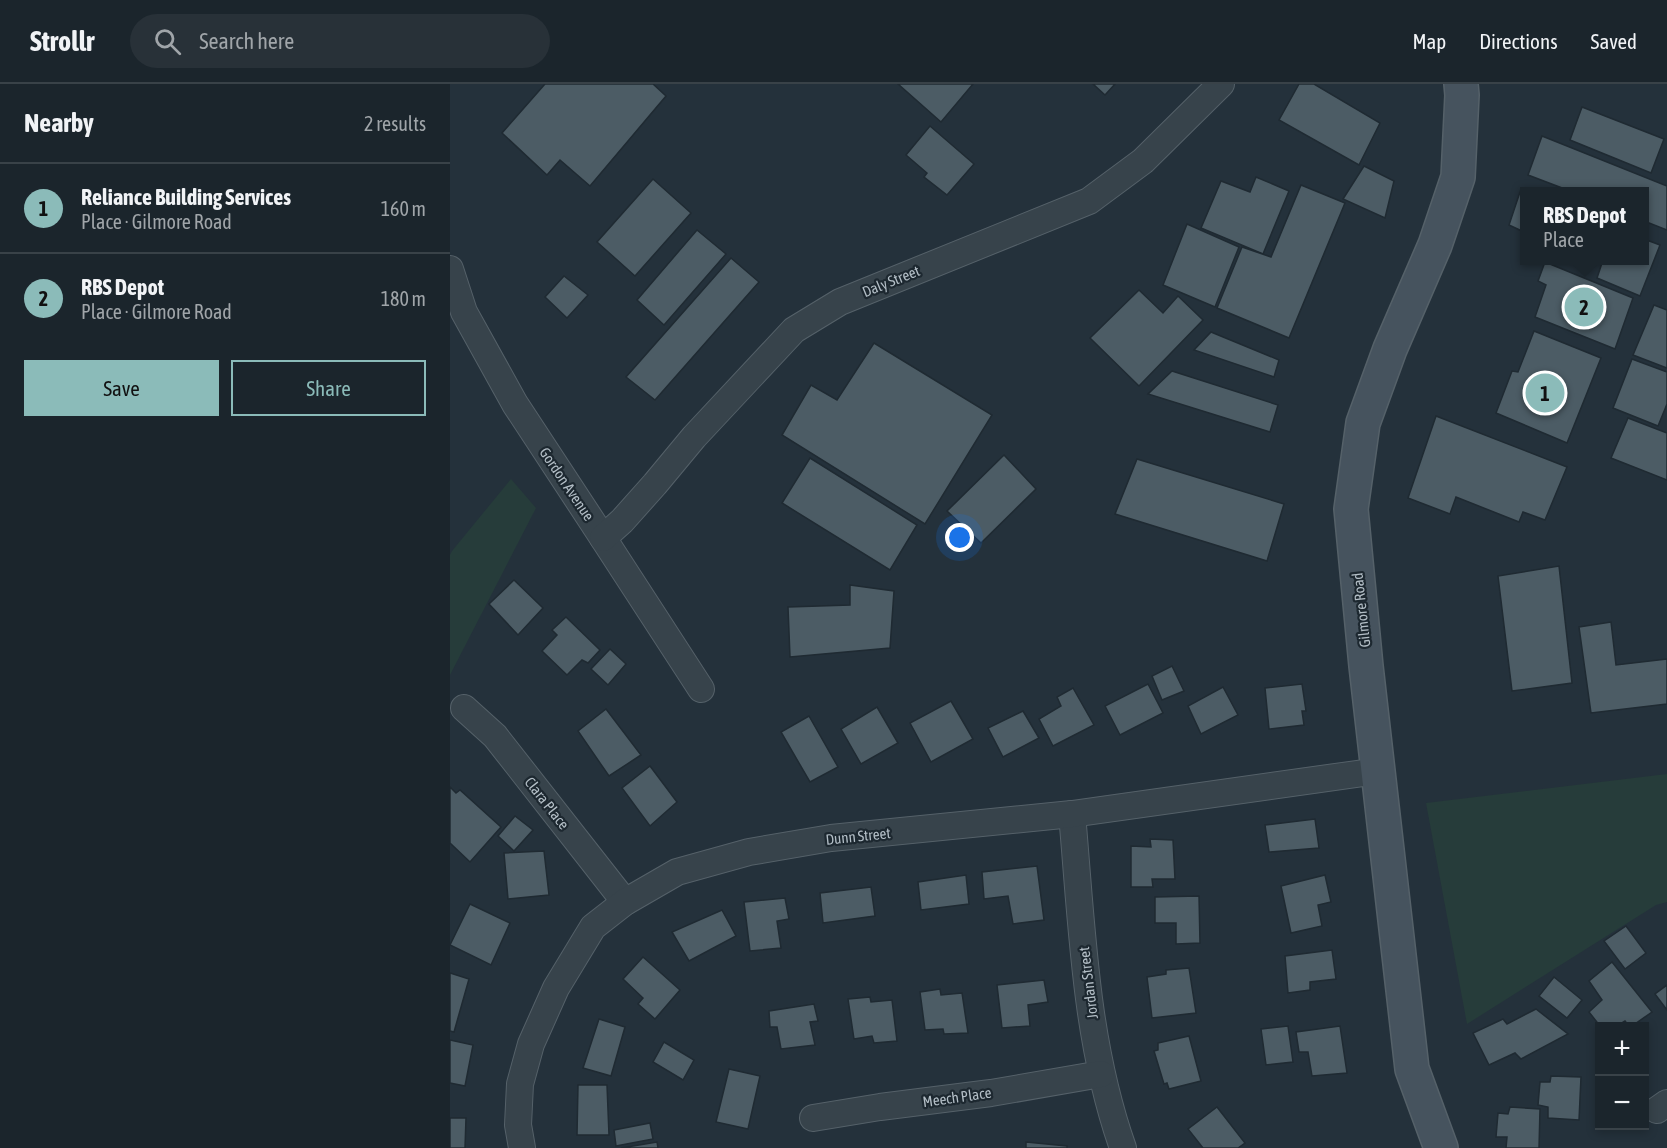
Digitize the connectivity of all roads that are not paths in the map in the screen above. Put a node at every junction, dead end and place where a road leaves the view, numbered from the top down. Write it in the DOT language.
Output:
graph roads {
  1 [pos="1221,84"];
  2 [pos="1461,84"];
  3 [pos="450,269"];
  4 [pos="603,537"];
  5 [pos="701,689"];
  6 [pos="464,708"];
  7 [pos="1378,771"];
  8 [pos="1072,814"];
  9 [pos="625,902"];
  10 [pos="1101,1074"];
  11 [pos="813,1118"];
  12 [pos="522,1148"];
  13 [pos="1123,1148"];
  14 [pos="1441,1148"];
  1 -- 4 [label="street, Daly Street"];
  2 -- 7 [label="street, Gilmore Road"];
  3 -- 4 [label="street, Gordon Avenue"];
  4 -- 5 [label="street, Gordon Avenue"];
  6 -- 9 [label="street, Clara Place"];
  7 -- 8 [label="street, Dunn Street"];
  7 -- 14 [label="street, Gilmore Road"];
  8 -- 9 [label="street, Dunn Street"];
  8 -- 10 [label="street, Jordan Street"];
  9 -- 12 [label="street, Dunn Street"];
  10 -- 11 [label="street, Meech Place"];
  10 -- 13 [label="street, Jordan Street"];
}
